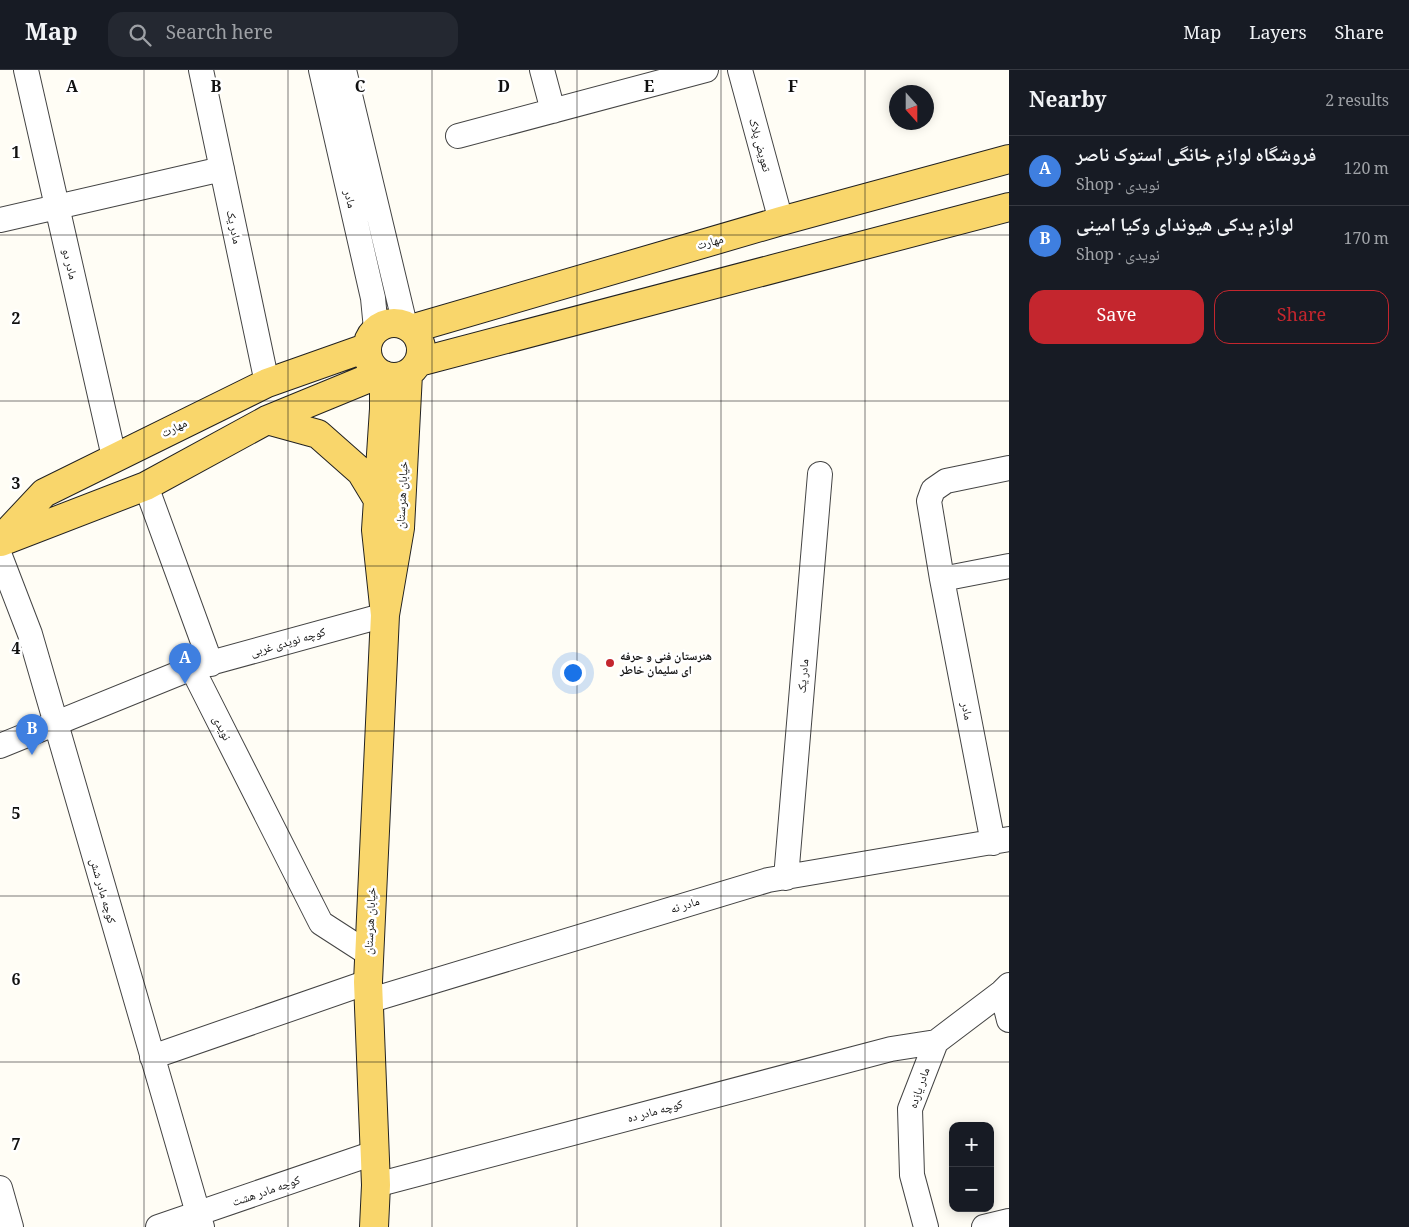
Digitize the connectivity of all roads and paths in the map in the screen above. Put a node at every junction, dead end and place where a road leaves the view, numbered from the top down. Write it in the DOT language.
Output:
graph roads {
  1 [pos="26,70"];
  2 [pos="202,70"];
  3 [pos="320,70"];
  4 [pos="344,70"];
  5 [pos="542,70"];
  6 [pos="706,70"];
  7 [pos="740,70"];
  8 [pos="553,110"];
  9 [pos="458,136"];
  10 [pos="1009,159"];
  11 [pos="222,169"];
  12 [pos="57,207"];
  13 [pos="1009,207"];
  14 [pos="0,220"];
  15 [pos="781,221"];
  16 [pos="408,327"];
  17 [pos="371,339"];
  18 [pos="397,371"];
  19 [pos="267,383"];
  20 [pos="267,420"];
  21 [pos="114,457"];
  22 [pos="1009,468"];
  23 [pos="820,474"];
  24 [pos="146,486"];
  25 [pos="378,500"];
  26 [pos="0,541"];
  27 [pos="0,556"];
  28 [pos="1009,566"];
  29 [pos="942,579"];
  30 [pos="385,615"];
  31 [pos="201,666"];
  32 [pos="54,724"];
  33 [pos="0,746"];
  34 [pos="1001,841"];
  35 [pos="786,878"];
  36 [pos="369,954"];
  37 [pos="1007,989"];
  38 [pos="368,991"];
  39 [pos="1009,1020"];
  40 [pos="936,1042"];
  41 [pos="152,1057"];
  42 [pos="374,1154"];
  43 [pos="376,1185"];
  44 [pos="0,1188"];
  45 [pos="200,1221"];
  46 [pos="1009,1221"];
  47 [pos="11,1227"];
  48 [pos="158,1227"];
  49 [pos="374,1227"];
  50 [pos="926,1227"];
  51 [pos="984,1227"];
  1 -- 12 [label="street, مادر دو"];
  2 -- 11 [label="street, مادر یک"];
  3 -- 17 [label="street, مادر"];
  4 -- 16 [label="street, مادر"];
  5 -- 8 [label="street"];
  6 -- 8 [label="street"];
  7 -- 15 [label="street, تعویض پلاک"];
  8 -- 9 [label="street"];
  10 -- 15 [label="main road, مهارت"];
  11 -- 12 [label="street"];
  11 -- 19 [label="street, مادر یک"];
  12 -- 14 [label="street"];
  12 -- 21 [label="street, مادر دو"];
  13 -- 18 [label="main road, مهارت"];
  15 -- 16 [label="main road, مهارت"];
  16 -- 17 [label="main road"];
  16 -- 18 [label="main road"];
  17 -- 18 [label="main road"];
  17 -- 19 [label="main road, مهارت"];
  18 -- 20 [label="main road, مهارت"];
  18 -- 25 [label="main road, خیابان هنرستان"];
  18 -- 30 [label="main road, خیابان هنرستان"];
  19 -- 21 [label="main road, مهارت"];
  20 -- 24 [label="main road, مهارت"];
  20 -- 25 [label="main road"];
  21 -- 26 [label="main road, مهارت"];
  22 -- 29 [label="street, مادر"];
  23 -- 35 [label="street, مادر یک"];
  24 -- 26 [label="main road, مهارت"];
  24 -- 31 [label="street, نویدی"];
  25 -- 30 [label="main road, خیابان هنرستان"];
  27 -- 32 [label="street, کوچه مادر شش"];
  28 -- 29 [label="street"];
  29 -- 34 [label="street, مادر"];
  30 -- 31 [label="street, کوچه نویدی غربی"];
  30 -- 36 [label="main road, خیابان هنرستان"];
  31 -- 32 [label="street"];
  31 -- 36 [label="street, نویدی"];
  32 -- 33 [label="street"];
  32 -- 41 [label="street, کوچه مادر شش"];
  34 -- 35 [label="street, مادر نه"];
  35 -- 38 [label="street, مادر نه"];
  36 -- 38 [label="main road, خیابان هنرستان"];
  37 -- 39 [label="street"];
  37 -- 40 [label="street"];
  38 -- 41 [label="street, مادر نه"];
  38 -- 42 [label="main road, خیابان هنرستان"];
  40 -- 43 [label="street, کوچه مادر ده"];
  40 -- 50 [label="street, مادر یازده"];
  41 -- 45 [label="street, کوچه مادر شش"];
  42 -- 43 [label="main road, خیابان هنرستان"];
  42 -- 45 [label="street, کوچه مادر هشت"];
  43 -- 49 [label="main road, خیابان هنرستان"];
  44 -- 47 [label="street"];
  45 -- 48 [label="street, کوچه مادر هشت"];
  46 -- 51 [label="street"];
}
